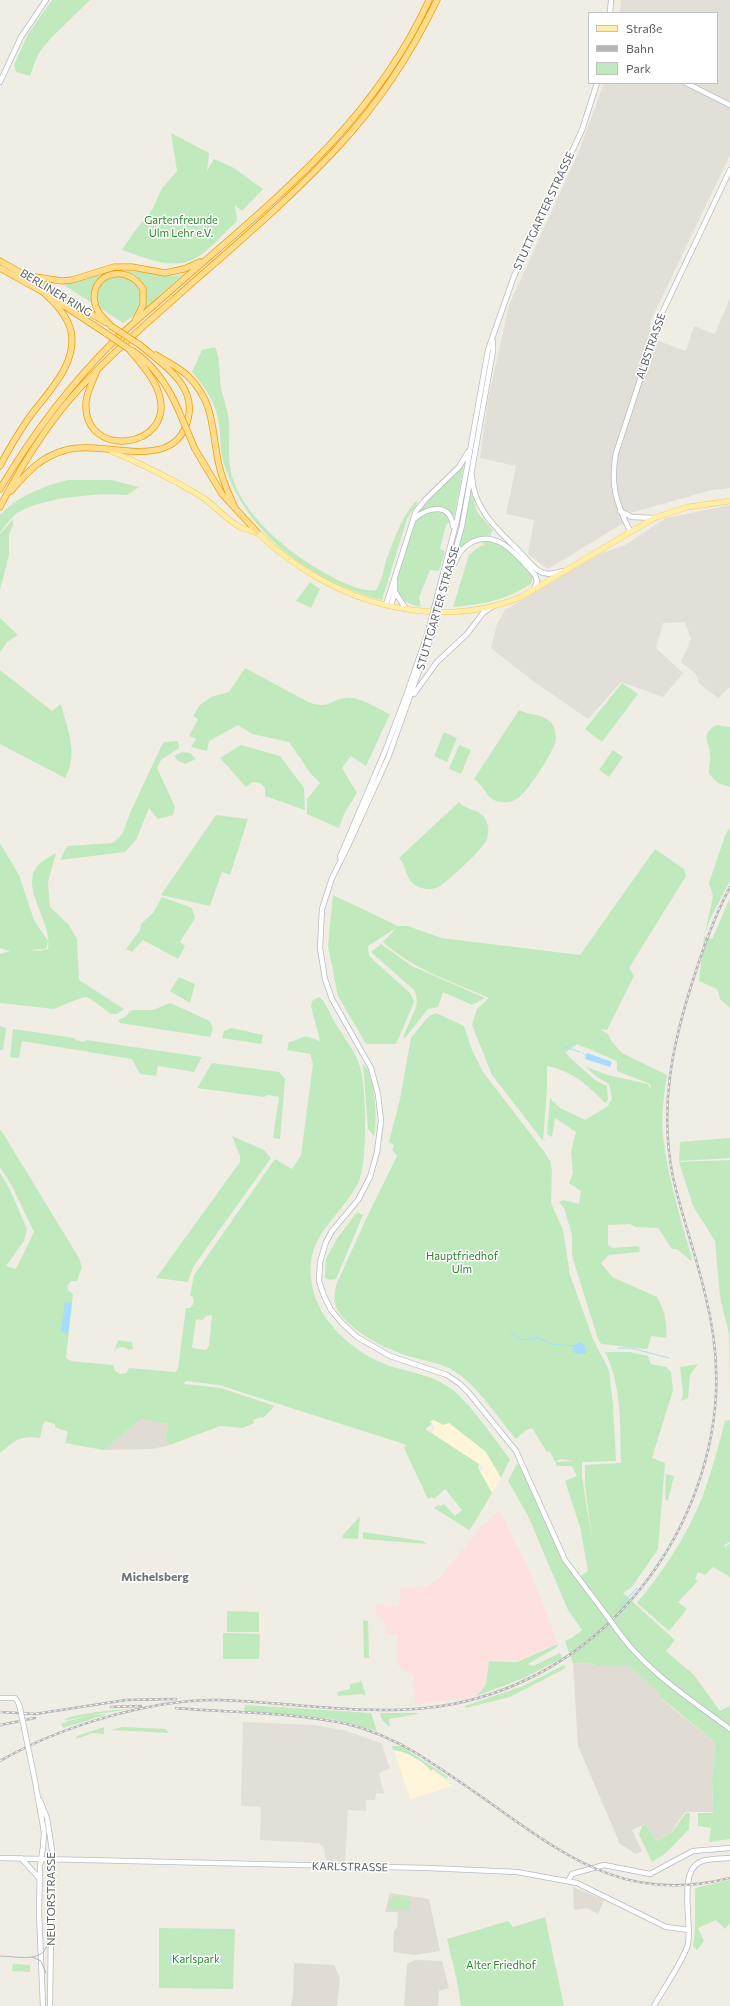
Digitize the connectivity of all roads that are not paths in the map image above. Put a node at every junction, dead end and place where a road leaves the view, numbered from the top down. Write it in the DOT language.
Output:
graph roads {
  1 [pos="46,0"];
  2 [pos="429,0"];
  3 [pos="437,0"];
  4 [pos="611,0"];
  5 [pos="610,12"];
  6 [pos="0,82"];
  7 [pos="597,84"];
  8 [pos="688,84"];
  9 [pos="730,104"];
  10 [pos="730,170"];
  11 [pos="205,260"];
  12 [pos="0,261"];
  13 [pos="0,268"];
  14 [pos="29,276"];
  15 [pos="43,292"];
  16 [pos="133,325"];
  17 [pos="111,326"];
  18 [pos="493,339"];
  19 [pos="140,345"];
  20 [pos="140,359"];
  21 [pos="98,369"];
  22 [pos="106,449"];
  23 [pos="469,450"];
  24 [pos="472,465"];
  25 [pos="0,466"];
  26 [pos="0,488"];
  27 [pos="3,500"];
  28 [pos="730,501"];
  29 [pos="0,507"];
  30 [pos="235,508"];
  31 [pos="620,511"];
  32 [pos="654,518"];
  33 [pos="412,520"];
  34 [pos="454,529"];
  35 [pos="630,531"];
  36 [pos="257,532"];
  37 [pos="565,570"];
  38 [pos="539,571"];
  39 [pos="394,578"];
  40 [pos="546,582"];
  41 [pos="534,589"];
  42 [pos="395,592"];
  43 [pos="443,596"];
  44 [pos="388,606"];
  45 [pos="492,607"];
  46 [pos="406,609"];
  47 [pos="430,632"];
  48 [pos="410,701"];
  49 [pos="338,863"];
  50 [pos="0,1698"];
  51 [pos="730,1729"];
  52 [pos="38,1793"];
  53 [pos="730,1848"];
  54 [pos="0,1858"];
  55 [pos="22,1858"];
  56 [pos="730,1858"];
  57 [pos="41,1859"];
  58 [pos="52,1859"];
  59 [pos="39,1878"];
  60 [pos="568,1881"];
  61 [pos="688,1930"];
  62 [pos="42,1955"];
  63 [pos="51,1955"];
  64 [pos="43,2006"];
  65 [pos="50,2006"];
  66 [pos="654,2006"];
  1 -- 6 [label="main road"];
  2 -- 11 [label="highway"];
  3 -- 21 [label="highway"];
  4 -- 5 [label="main road"];
  7 -- 18 [label="main road, STUTTGARTER STRASSE"];
  8 -- 9 [label="main road"];
  10 -- 31 [label="main road, ALBSTRASSE"];
  11 -- 14 [label="highway"];
  11 -- 16 [label="highway"];
  12 -- 14 [label="highway, BERLINER RING"];
  13 -- 15 [label="highway, BERLINER RING"];
  14 -- 17 [label="highway, BERLINER RING"];
  15 -- 20 [label="highway, BERLINER RING, bridge"];
  15 -- 25 [label="highway"];
  16 -- 17 [label="highway"];
  16 -- 26 [label="highway"];
  17 -- 19 [label="highway, bridge"];
  18 -- 23 [label="main road, STUTTGARTER STRASSE"];
  18 -- 24 [label="main road, STUTTGARTER STRASSE"];
  19 -- 22 [label="highway"];
  19 -- 30 [label="highway"];
  20 -- 21 [label="highway"];
  20 -- 30 [label="highway, bridge"];
  21 -- 27 [label="highway"];
  22 -- 27 [label="highway"];
  22 -- 36 [label="main road"];
  23 -- 33 [label="main road"];
  23 -- 34 [label="main road, STUTTGARTER STRASSE"];
  24 -- 38 [label="main road"];
  24 -- 43 [label="main road, STUTTGARTER STRASSE"];
  27 -- 29 [label="highway"];
  28 -- 32 [label="main road"];
  30 -- 36 [label="highway"];
  31 -- 32 [label="main road"];
  31 -- 35 [label="main road, ALBSTRASSE"];
  32 -- 35 [label="main road"];
  33 -- 34 [label="main road"];
  33 -- 39 [label="main road"];
  34 -- 47 [label="main road, STUTTGARTER STRASSE, bridge"];
  35 -- 37 [label="main road"];
  36 -- 44 [label="main road"];
  37 -- 38 [label="main road"];
  37 -- 40 [label="main road"];
  38 -- 40 [label="main road"];
  39 -- 42 [label="main road"];
  39 -- 44 [label="main road"];
  40 -- 41 [label="main road"];
  41 -- 43 [label="main road"];
  41 -- 45 [label="main road"];
  42 -- 44 [label="main road"];
  42 -- 46 [label="main road"];
  43 -- 47 [label="main road, STUTTGARTER STRASSE, bridge"];
  44 -- 46 [label="main road"];
  45 -- 46 [label="main road"];
  45 -- 48 [label="main road"];
  47 -- 48 [label="main road, STUTTGARTER STRASSE"];
  47 -- 49 [label="main road, STUTTGARTER STRASSE"];
  48 -- 49 [label="main road, STUTTGARTER STRASSE"];
  49 -- 51 [label="main road, STUTTGARTER STRASSE, bridge"];
  50 -- 52 [label="main road, NEUTORSTRASSE, bridge"];
  52 -- 57 [label="main road, NEUTORSTRASSE"];
  52 -- 58 [label="main road, NEUTORSTRASSE"];
  53 -- 60 [label="main road"];
  54 -- 55 [label="main road, KARLSTRASSE"];
  55 -- 57 [label="main road, KARLSTRASSE"];
  55 -- 59 [label="main road"];
  56 -- 61 [label="main road"];
  57 -- 58 [label="main road, KARLSTRASSE"];
  57 -- 59 [label="main road, NEUTORSTRASSE"];
  58 -- 60 [label="main road, KARLSTRASSE"];
  58 -- 63 [label="main road, NEUTORSTRASSE"];
  59 -- 62 [label="main road, NEUTORSTRASSE"];
  60 -- 61 [label="main road, KARLSTRASSE"];
  61 -- 66 [label="main road"];
  62 -- 63 [label="main road"];
  62 -- 64 [label="main road, NEUTORSTRASSE"];
  63 -- 65 [label="main road, NEUTORSTRASSE"];
}
